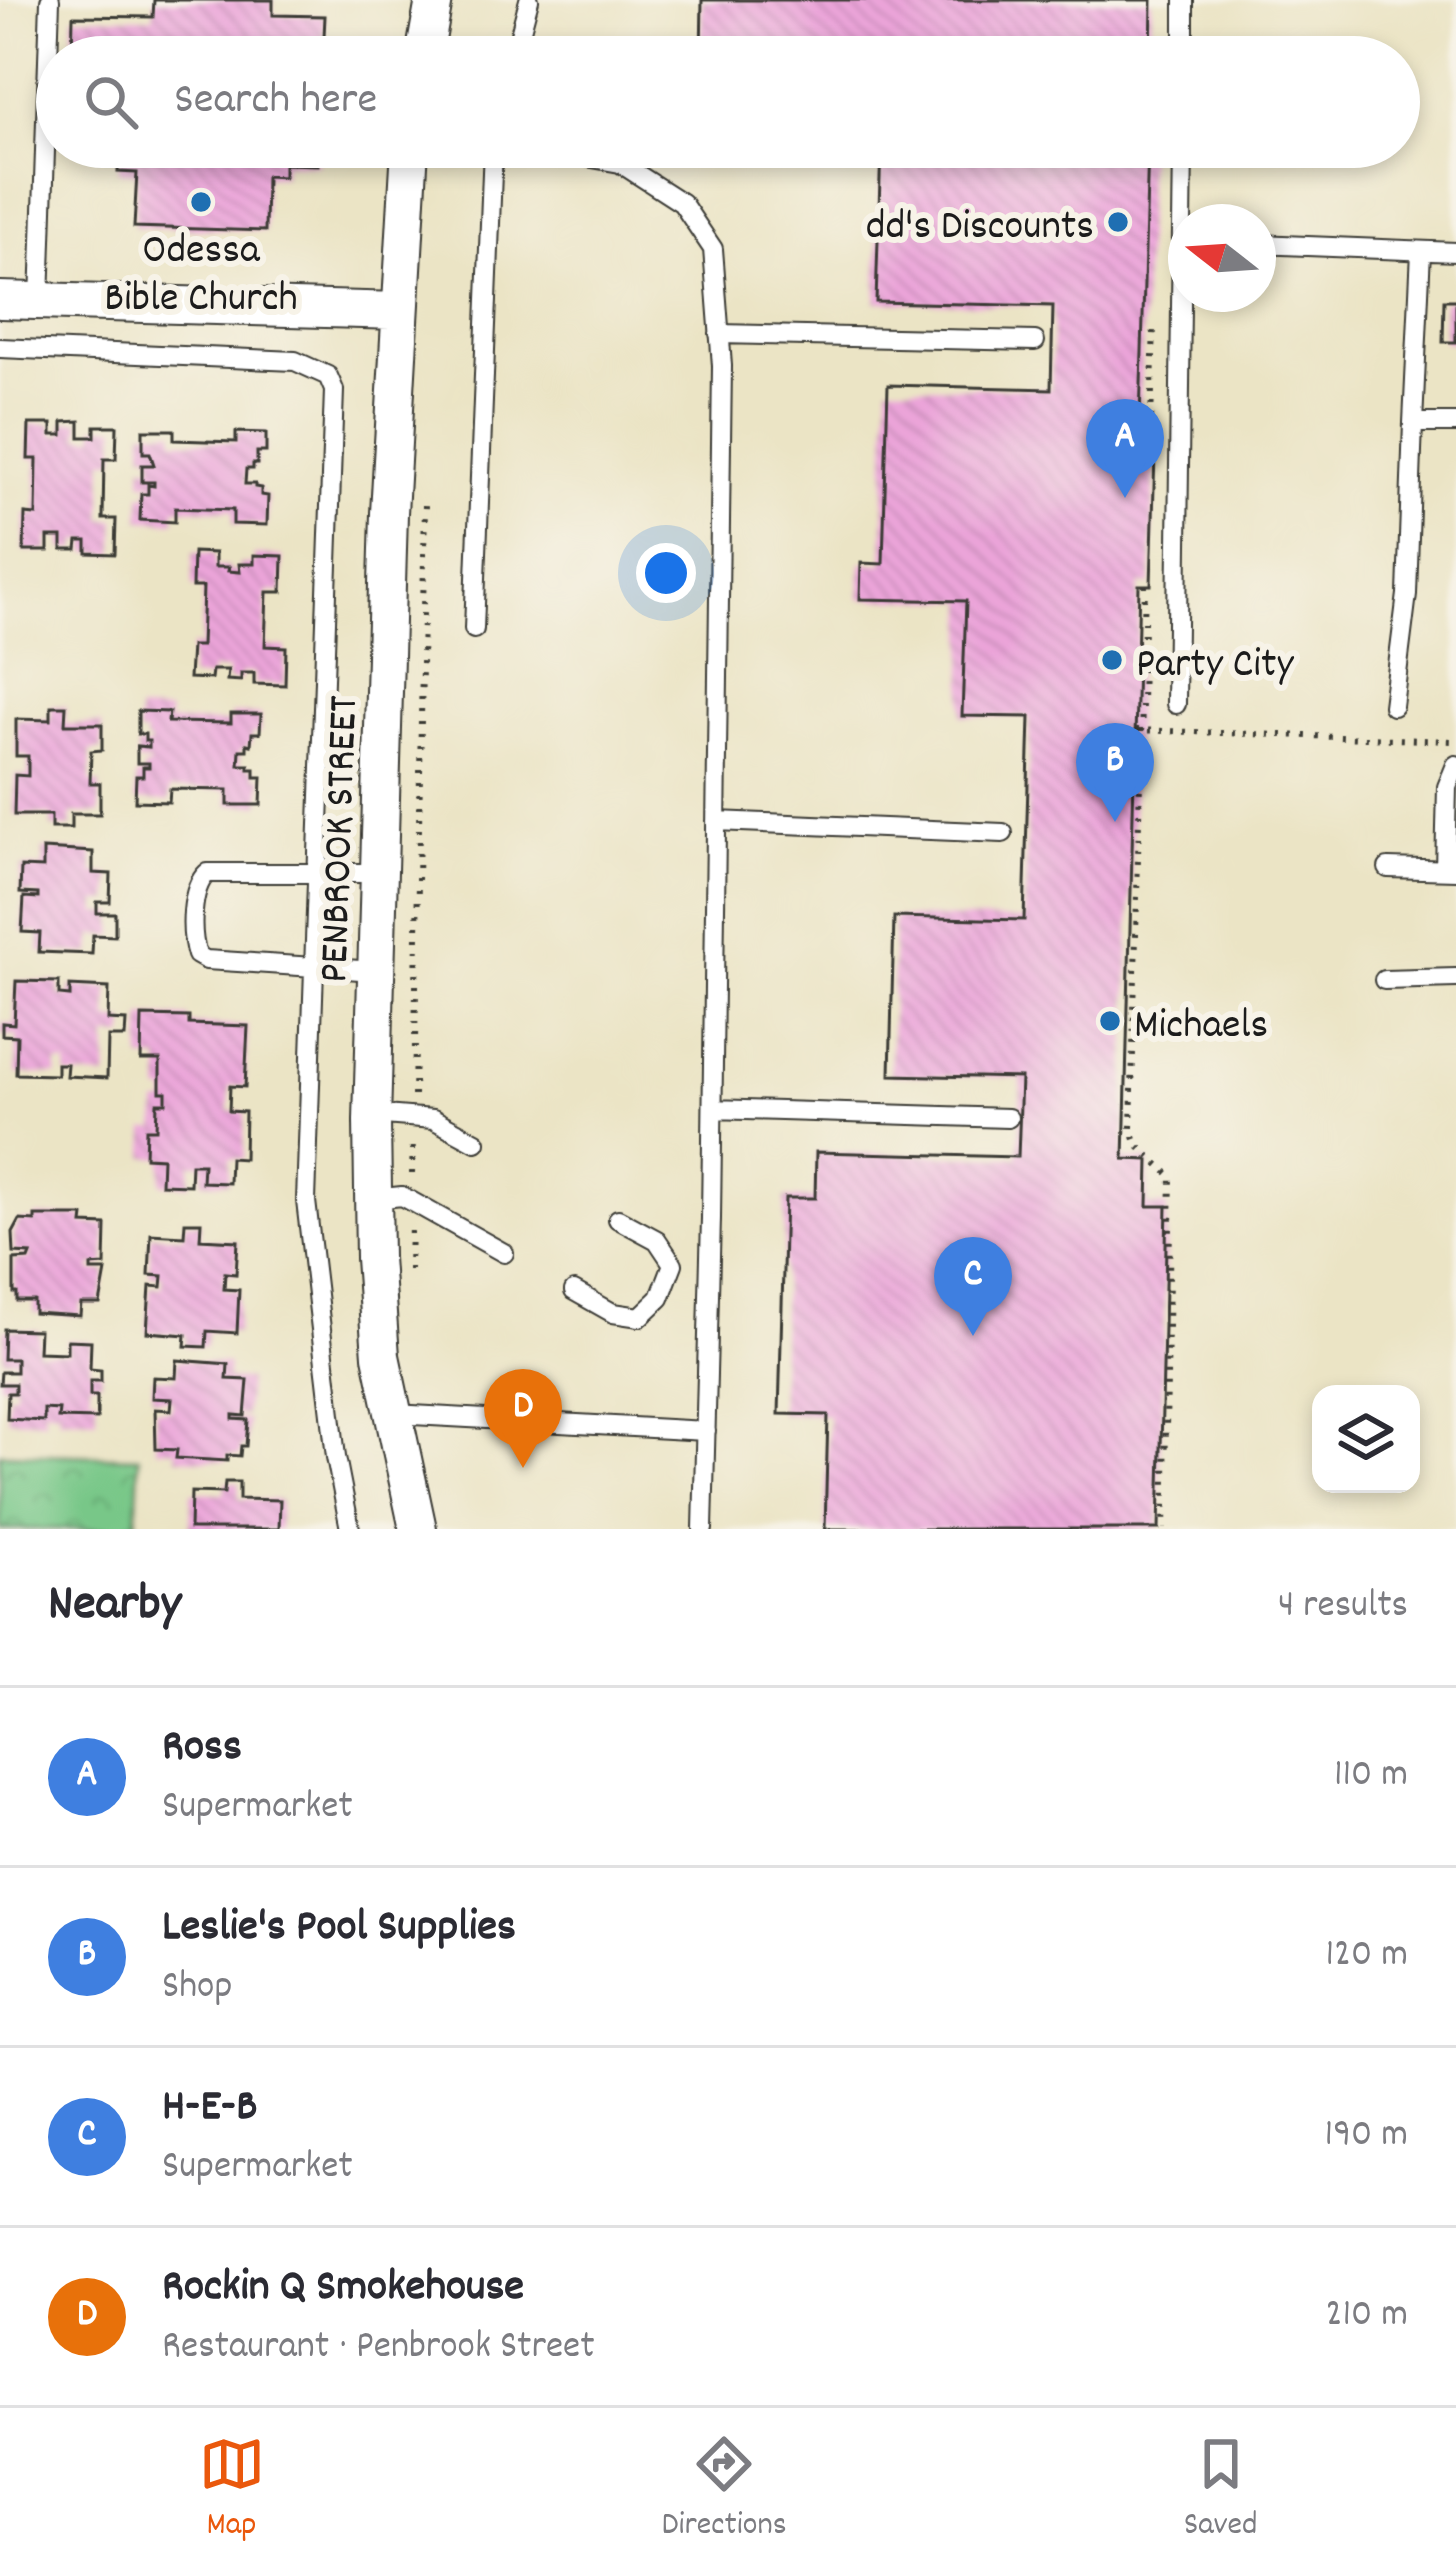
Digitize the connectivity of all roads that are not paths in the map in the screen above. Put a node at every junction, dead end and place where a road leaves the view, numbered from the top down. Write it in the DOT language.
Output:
graph roads {
  1 [pos="50,0"];
  2 [pos="434,0"];
  3 [pos="529,0"];
  4 [pos="1184,0"];
  5 [pos="49,36"];
  6 [pos="428,36"];
  7 [pos="520,36"];
  8 [pos="1184,36"];
  9 [pos="44,168"];
  10 [pos="409,168"];
  11 [pos="492,168"];
  12 [pos="626,168"];
  13 [pos="1183,168"];
  14 [pos="1184,204"];
  15 [pos="1276,245"];
  16 [pos="1421,250"];
  17 [pos="1456,252"];
  18 [pos="0,300"];
  19 [pos="40,301"];
  20 [pos="400,311"];
  21 [pos="1183,312"];
  22 [pos="719,334"];
  23 [pos="1035,341"];
  24 [pos="0,348"];
  25 [pos="1413,422"];
  26 [pos="1456,423"];
  27 [pos="474,629"];
  28 [pos="1176,704"];
  29 [pos="1393,706"];
  30 [pos="1456,765"];
  31 [pos="716,821"];
  32 [pos="1004,833"];
  33 [pos="1388,868"];
  34 [pos="1451,869"];
  35 [pos="379,873"];
  36 [pos="319,874"];
  37 [pos="315,968"];
  38 [pos="376,971"];
  39 [pos="1456,979"];
  40 [pos="1384,980"];
  41 [pos="712,1108"];
  42 [pos="372,1114"];
  43 [pos="1008,1118"];
  44 [pos="476,1142"];
  45 [pos="373,1199"];
  46 [pos="618,1220"];
  47 [pos="504,1253"];
  48 [pos="574,1291"];
  49 [pos="394,1414"];
  50 [pos="706,1431"];
  51 [pos="350,1529"];
  52 [pos="418,1529"];
  53 [pos="703,1529"];
  1 -- 5 [label="lane"];
  2 -- 6 [label="street"];
  3 -- 7 [label="lane"];
  4 -- 8 [label="lane"];
  9 -- 19 [label="lane"];
  10 -- 20 [label="street, PENBROOK STREET"];
  11 -- 27 [label="lane"];
  12 -- 22 [label="lane"];
  13 -- 14 [label="lane"];
  15 -- 16 [label="lane"];
  16 -- 17 [label="lane"];
  16 -- 25 [label="lane"];
  18 -- 19 [label="street"];
  19 -- 20 [label="street"];
  20 -- 35 [label="street, PENBROOK STREET"];
  21 -- 28 [label="lane"];
  22 -- 23 [label="lane"];
  22 -- 31 [label="lane"];
  24 -- 36 [label="lane"];
  25 -- 26 [label="lane"];
  25 -- 29 [label="lane"];
  30 -- 34 [label="lane"];
  31 -- 32 [label="lane"];
  31 -- 41 [label="lane"];
  33 -- 34 [label="lane"];
  35 -- 36 [label="lane"];
  35 -- 38 [label="street, PENBROOK STREET"];
  36 -- 37 [label="lane"];
  36 -- 37 [label="lane"];
  37 -- 38 [label="lane"];
  37 -- 51 [label="lane"];
  38 -- 42 [label="street, PENBROOK STREET"];
  39 -- 40 [label="lane"];
  41 -- 43 [label="lane"];
  41 -- 50 [label="lane"];
  42 -- 44 [label="lane"];
  42 -- 45 [label="street, PENBROOK STREET"];
  45 -- 47 [label="lane"];
  45 -- 49 [label="street, PENBROOK STREET"];
  46 -- 48 [label="lane"];
  49 -- 50 [label="lane"];
  49 -- 52 [label="street, PENBROOK STREET"];
  50 -- 53 [label="lane"];
}
